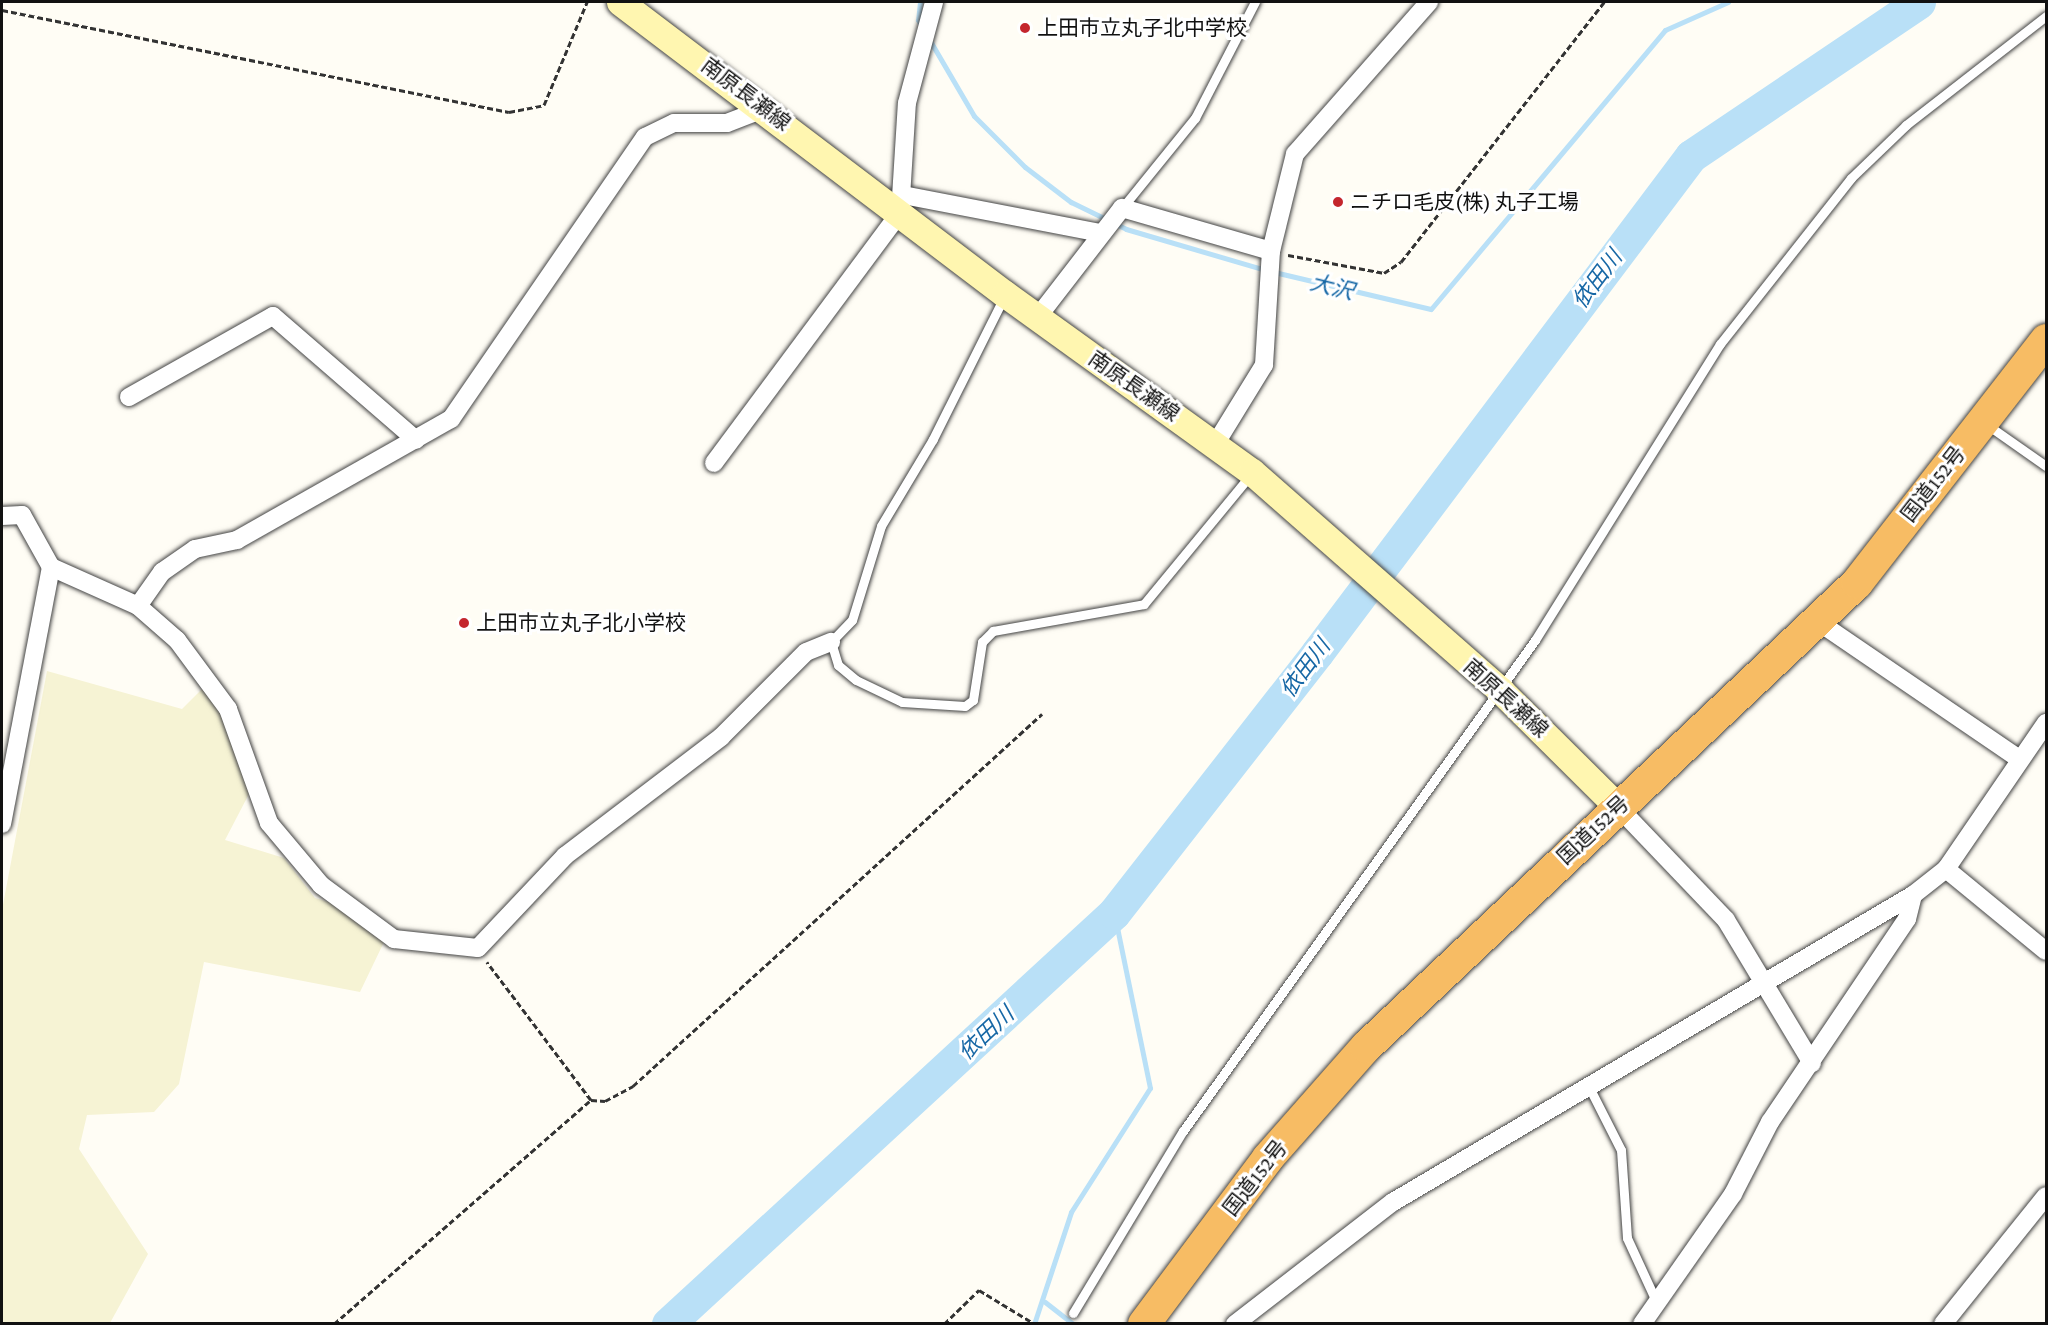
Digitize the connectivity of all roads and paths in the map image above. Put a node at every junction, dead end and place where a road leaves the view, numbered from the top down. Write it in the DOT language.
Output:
graph roads {
  1 [pos="587,2"];
  2 [pos="620,2"];
  3 [pos="934,2"];
  4 [pos="1255,2"];
  5 [pos="1429,2"];
  6 [pos="1604,2"];
  7 [pos="2,10"];
  8 [pos="2046,16"];
  9 [pos="766,108"];
  10 [pos="902,204"];
  11 [pos="1122,208"];
  12 [pos="1100,233"];
  13 [pos="1271,251"];
  14 [pos="1005,294"];
  15 [pos="1037,318"];
  16 [pos="2046,340"];
  17 [pos="129,397"];
  18 [pos="1982,421"];
  19 [pos="416,440"];
  20 [pos="1216,443"];
  21 [pos="714,464"];
  22 [pos="2046,466"];
  23 [pos="1252,472"];
  24 [pos="2,516"];
  25 [pos="51,567"];
  26 [pos="138,606"];
  27 [pos="1817,621"];
  28 [pos="831,642"];
  29 [pos="1501,691"];
  30 [pos="1042,714"];
  31 [pos="2046,723"];
  32 [pos="2019,759"];
  33 [pos="1618,807"];
  34 [pos="2,824"];
  35 [pos="1946,869"];
  36 [pos="1913,895"];
  37 [pos="478,948"];
  38 [pos="2046,951"];
  39 [pos="1763,983"];
  40 [pos="1812,1063"];
  41 [pos="1588,1085"];
  42 [pos="591,1100"];
  43 [pos="2046,1196"];
  44 [pos="1656,1301"];
  45 [pos="1073,1313"];
  46 [pos="334,1323"];
  47 [pos="944,1323"];
  48 [pos="1035,1323"];
  49 [pos="1144,1323"];
  50 [pos="1235,1323"];
  51 [pos="1642,1323"];
  52 [pos="1943,1323"];
  1 -- 7 [label="path"];
  2 -- 9 [label="main road, 南原長瀬線"];
  3 -- 10 [label="street"];
  4 -- 11 [label="lane"];
  5 -- 13 [label="street"];
  6 -- 13 [label="path"];
  8 -- 29 [label="lane"];
  9 -- 10 [label="main road, 南原長瀬線"];
  9 -- 19 [label="street"];
  10 -- 12 [label="street"];
  10 -- 14 [label="main road, 南原長瀬線"];
  10 -- 21 [label="street"];
  11 -- 12 [label="street"];
  11 -- 13 [label="street"];
  12 -- 15 [label="street"];
  13 -- 20 [label="street"];
  14 -- 15 [label="main road, 南原長瀬線"];
  14 -- 28 [label="lane"];
  15 -- 20 [label="main road, 南原長瀬線"];
  16 -- 18 [label="highway, 国道152号"];
  17 -- 19 [label="street"];
  18 -- 22 [label="lane"];
  18 -- 27 [label="highway, 国道152号"];
  19 -- 26 [label="street"];
  20 -- 23 [label="main road, 南原長瀬線"];
  23 -- 28 [label="lane"];
  23 -- 29 [label="main road, 南原長瀬線"];
  24 -- 25 [label="street"];
  25 -- 26 [label="street"];
  25 -- 34 [label="street"];
  26 -- 37 [label="street"];
  27 -- 32 [label="street"];
  27 -- 33 [label="highway, 国道152号"];
  28 -- 37 [label="street"];
  29 -- 33 [label="main road, 南原長瀬線"];
  29 -- 45 [label="lane"];
  30 -- 42 [label="path"];
  31 -- 32 [label="street"];
  32 -- 35 [label="street"];
  33 -- 39 [label="street"];
  33 -- 49 [label="highway, 国道152号"];
  35 -- 36 [label="street"];
  35 -- 38 [label="street"];
  36 -- 39 [label="street"];
  36 -- 40 [label="street"];
  37 -- 42 [label="path"];
  39 -- 40 [label="street"];
  39 -- 41 [label="street"];
  40 -- 44 [label="street"];
  41 -- 44 [label="lane"];
  41 -- 50 [label="street"];
  42 -- 46 [label="path"];
  43 -- 52 [label="street"];
  44 -- 51 [label="street"];
  47 -- 48 [label="path"];
}
